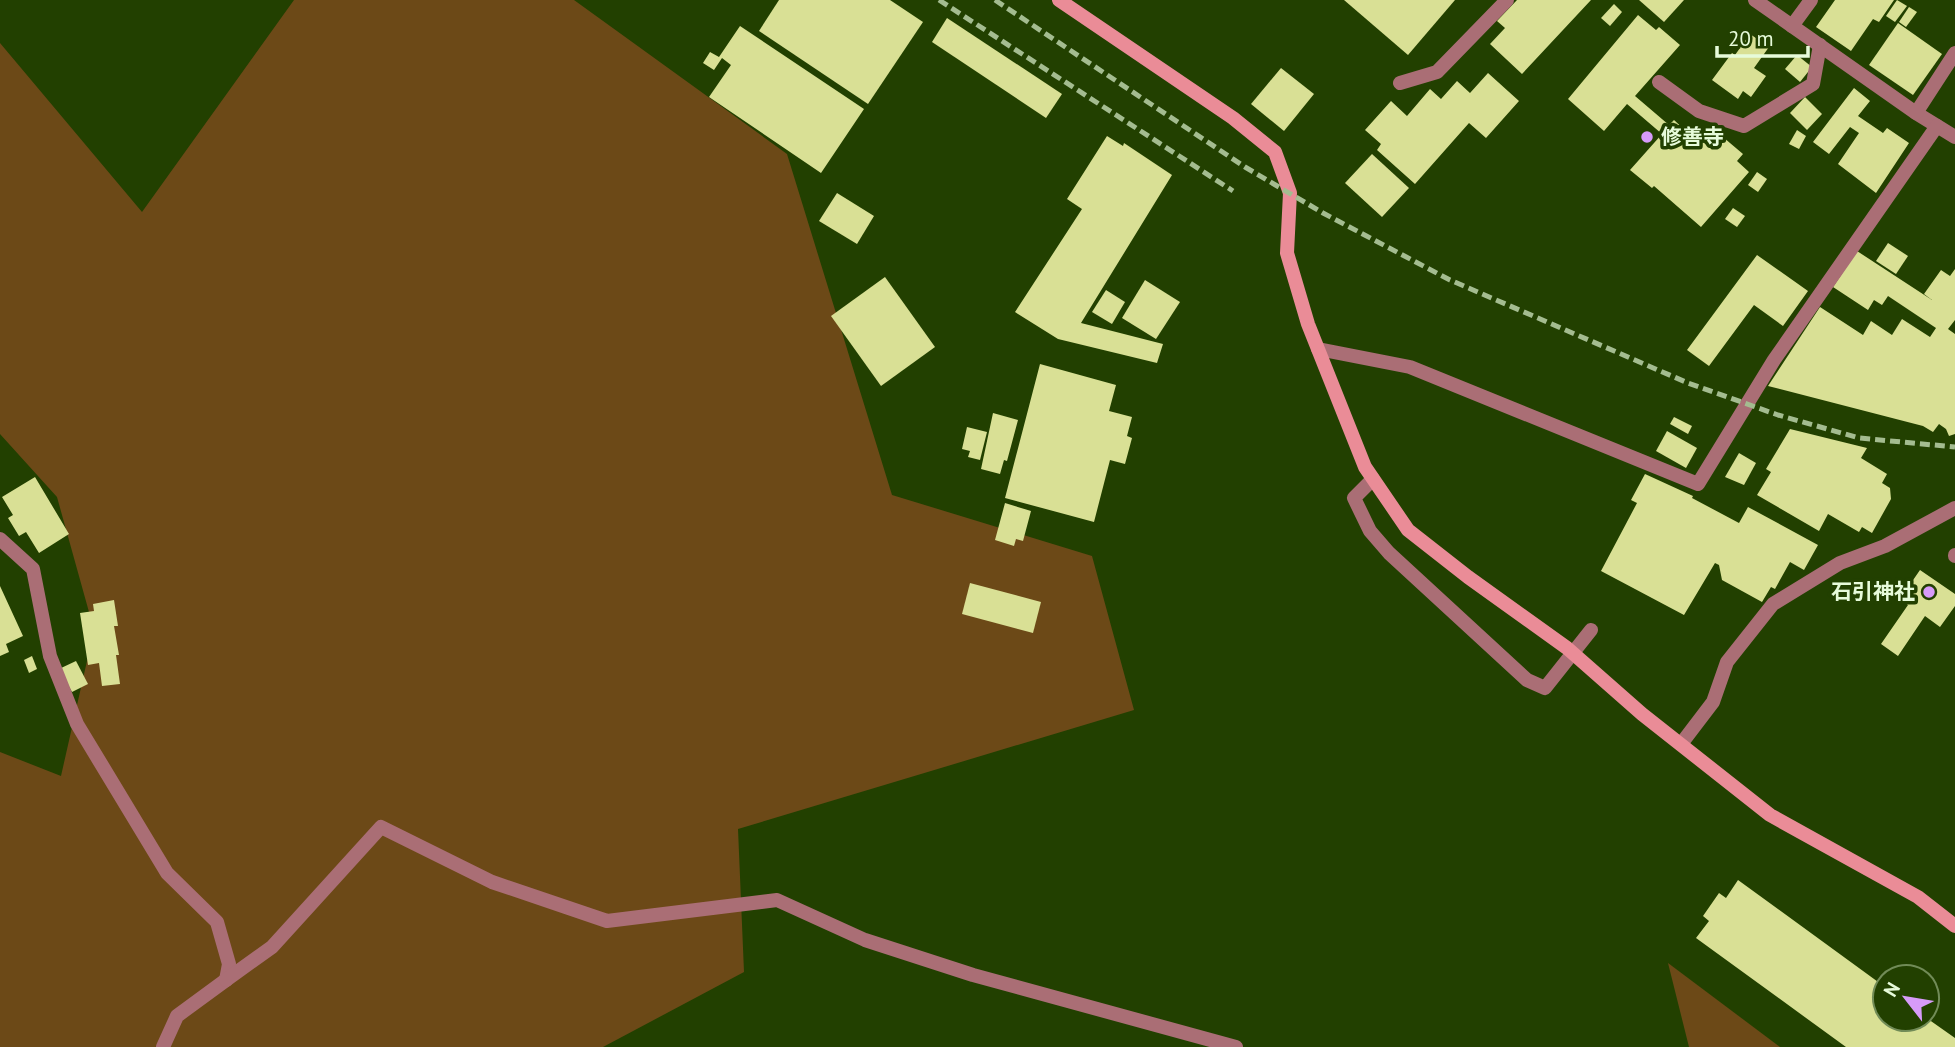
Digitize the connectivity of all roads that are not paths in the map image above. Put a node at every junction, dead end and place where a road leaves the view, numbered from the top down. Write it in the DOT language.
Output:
graph roads {
  1 [pos="1059,0"];
  2 [pos="1507,0"];
  3 [pos="1755,0"];
  4 [pos="1811,0"];
  5 [pos="1792,26"];
  6 [pos="1820,45"];
  7 [pos="1955,53"];
  8 [pos="1659,82"];
  9 [pos="1400,83"];
  10 [pos="1916,113"];
  11 [pos="1744,126"];
  12 [pos="1937,126"];
  13 [pos="1955,137"];
  14 [pos="1734,138"];
  15 [pos="1318,349"];
  16 [pos="1373,479"];
  17 [pos="1955,508"];
  18 [pos="0,539"];
  19 [pos="1591,630"];
  20 [pos="1681,744"];
  21 [pos="1955,926"];
  22 [pos="226,980"];
  23 [pos="163,1047"];
  24 [pos="1236,1047"];
  1 -- 15 [label="street"];
  2 -- 9 [label="street"];
  3 -- 5 [label="street"];
  4 -- 5 [label="street"];
  5 -- 6 [label="street"];
  6 -- 10 [label="street"];
  6 -- 11 [label="street"];
  7 -- 10 [label="street"];
  8 -- 11 [label="street"];
  10 -- 12 [label="street"];
  11 -- 14 [label="street"];
  12 -- 13 [label="street"];
  12 -- 15 [label="street"];
  15 -- 16 [label="street"];
  16 -- 19 [label="street"];
  16 -- 20 [label="street"];
  17 -- 20 [label="street"];
  18 -- 22 [label="street"];
  20 -- 21 [label="street"];
  22 -- 23 [label="street"];
  22 -- 24 [label="street"];
}
